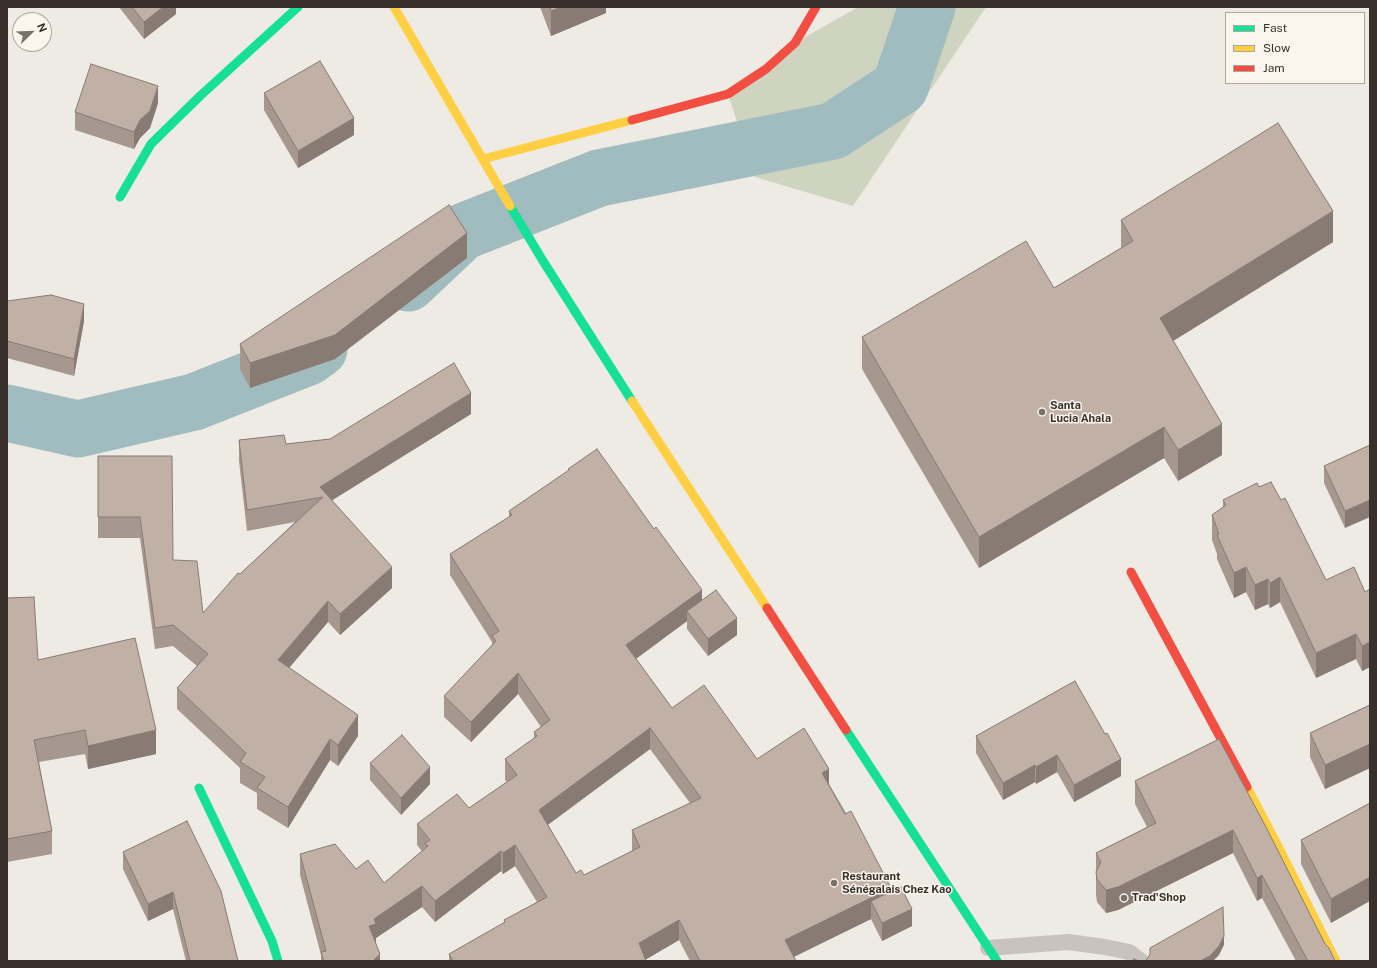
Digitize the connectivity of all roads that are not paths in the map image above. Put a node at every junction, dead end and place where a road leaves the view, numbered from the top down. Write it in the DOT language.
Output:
graph roads {
  1 [pos="298,7"];
  2 [pos="394,7"];
  3 [pos="816,7"];
  4 [pos="483,159"];
  5 [pos="120,197"];
  6 [pos="1131,572"];
  7 [pos="199,788"];
  8 [pos="992,954"];
  9 [pos="278,961"];
  10 [pos="1141,961"];
  11 [pos="1336,961"];
  1 -- 5 [label="main road"];
  2 -- 4 [label="main road"];
  3 -- 4 [label="main road"];
  4 -- 8 [label="main road"];
  6 -- 11 [label="main road"];
  7 -- 9 [label="main road"];
  8 -- 10 [label="lane"];
}
